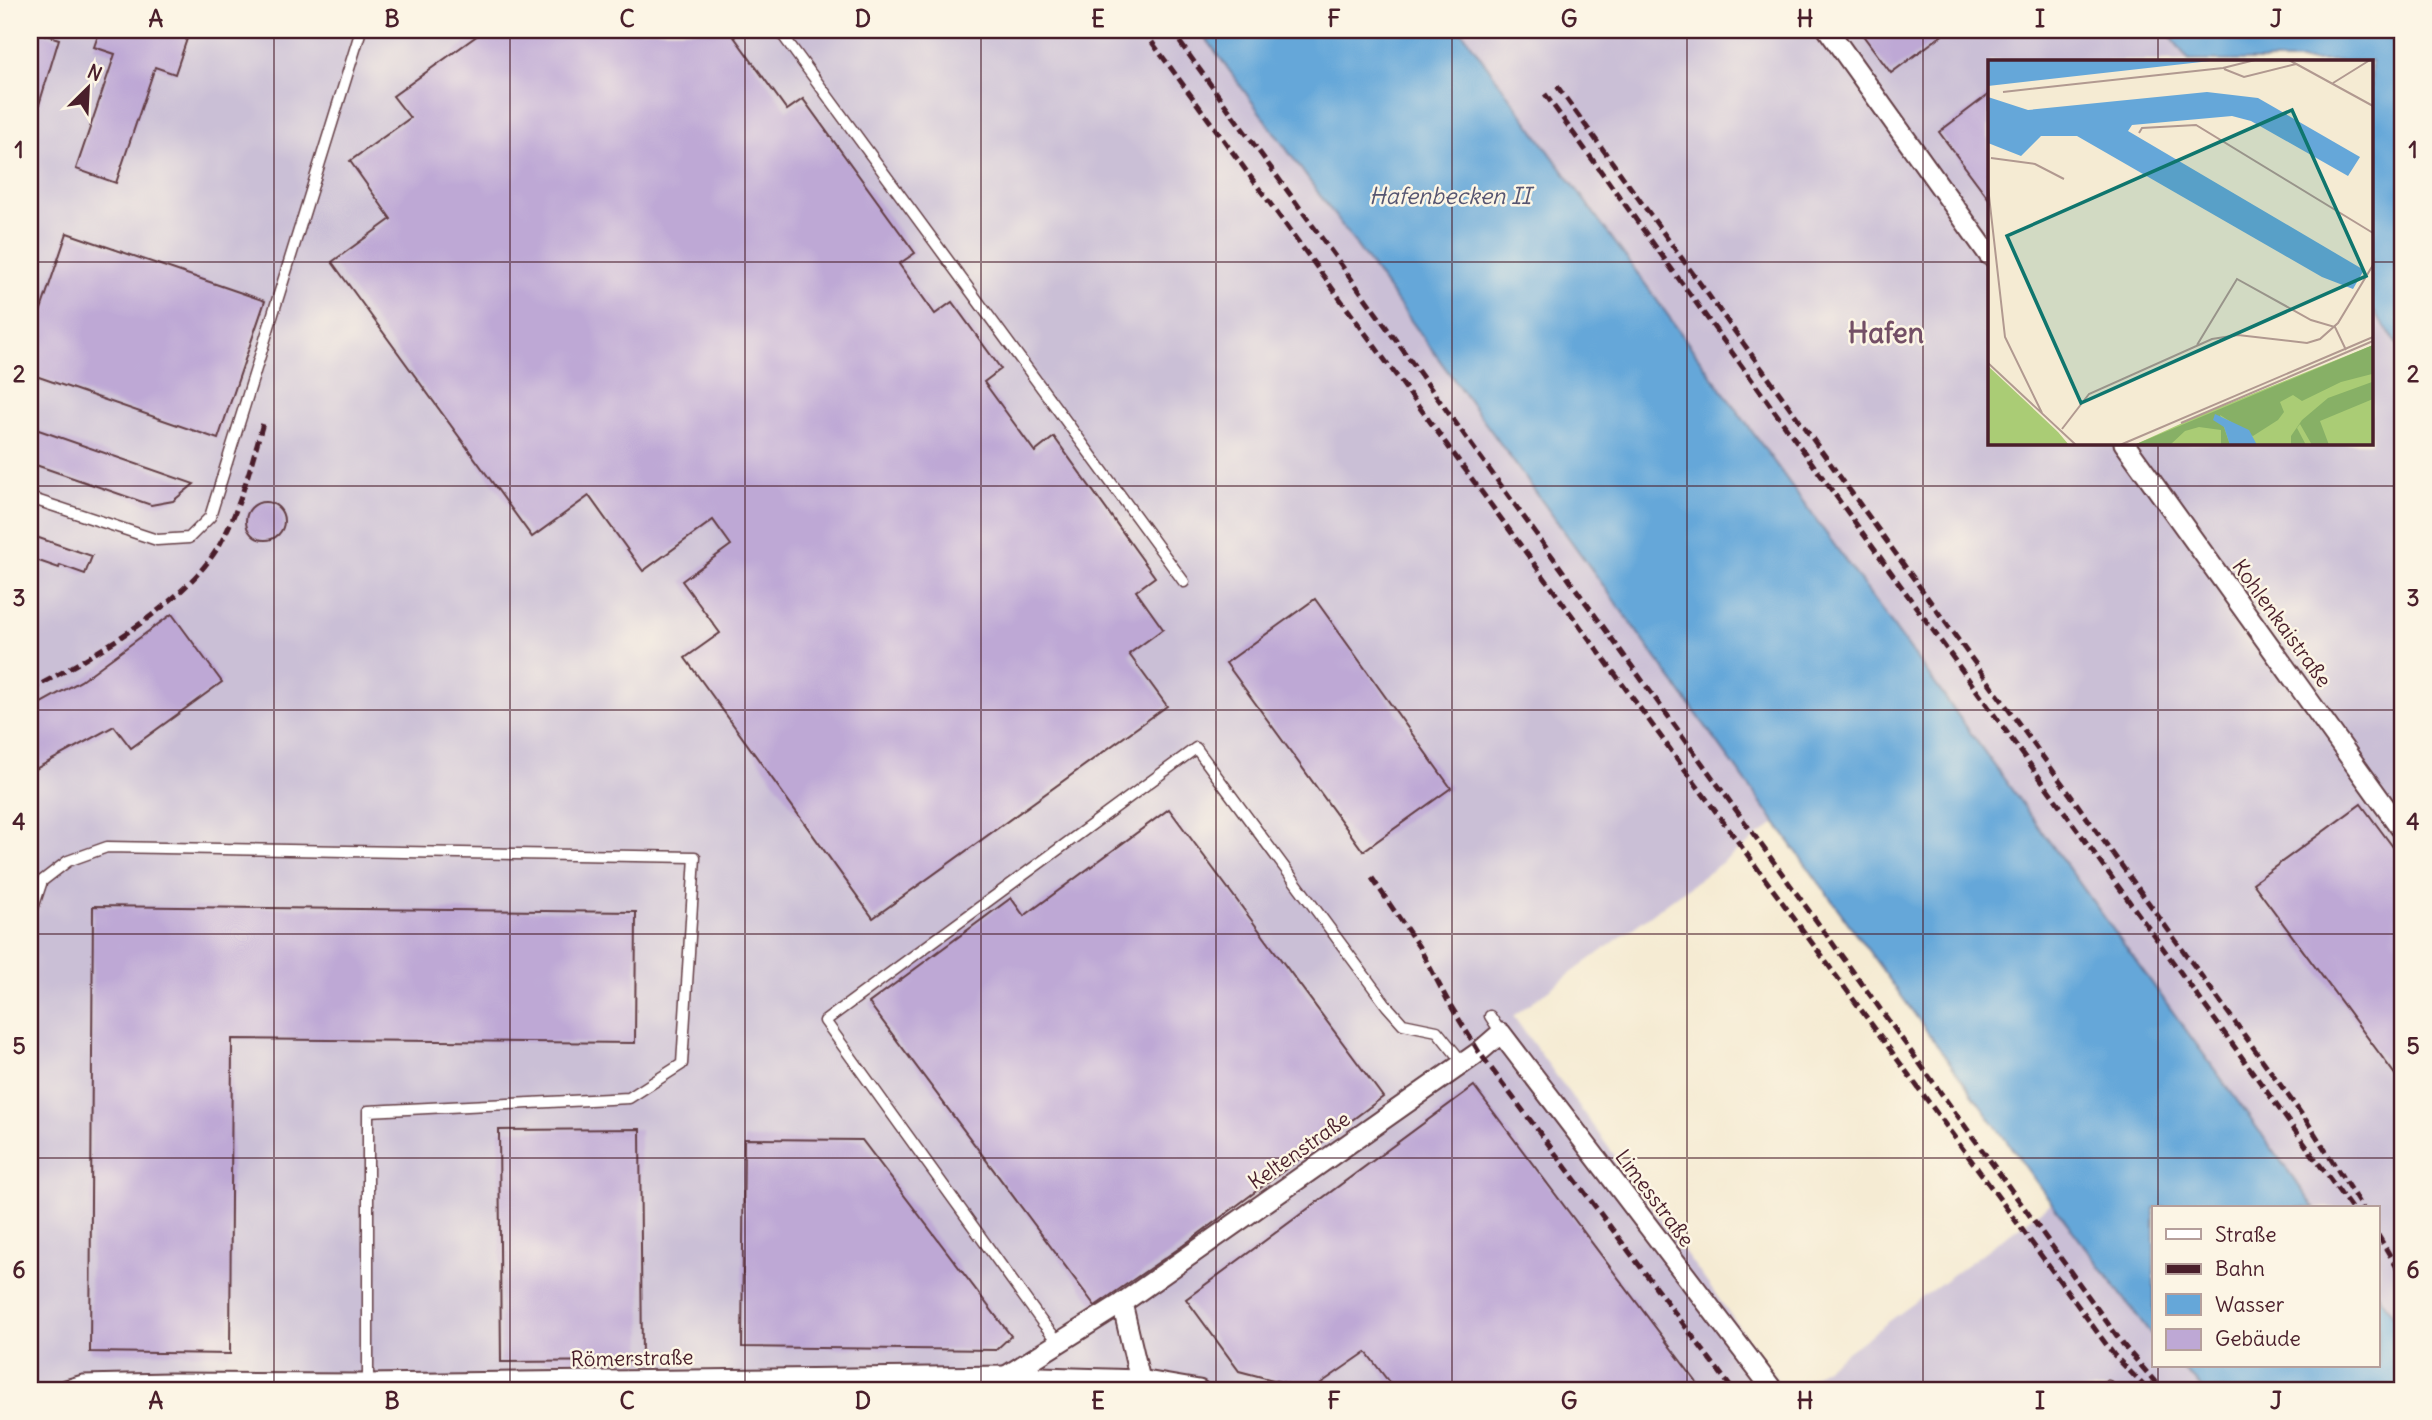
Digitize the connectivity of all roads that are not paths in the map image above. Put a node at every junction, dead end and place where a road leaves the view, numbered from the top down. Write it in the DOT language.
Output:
graph roads {
  1 [pos="361,30"];
  2 [pos="779,30"];
  3 [pos="1828,30"];
  4 [pos="1988,254"];
  5 [pos="2125,444"];
  6 [pos="30,498"];
  7 [pos="1184,582"];
  8 [pos="2402,830"];
  9 [pos="30,917"];
  10 [pos="1490,1016"];
  11 [pos="1502,1033"];
  12 [pos="1463,1063"];
  13 [pos="1122,1303"];
  14 [pos="1059,1342"];
  15 [pos="1006,1376"];
  16 [pos="1140,1380"];
  17 [pos="368,1384"];
  18 [pos="168,1387"];
  19 [pos="66,1390"];
  20 [pos="1199,1390"];
  21 [pos="1773,1390"];
  1 -- 6 [label="lane"];
  2 -- 7 [label="lane"];
  3 -- 4 [label="street"];
  5 -- 8 [label="street, Kohlenkaistraße"];
  9 -- 17 [label="lane"];
  10 -- 11 [label="lane"];
  11 -- 12 [label="street, Keltenstraße"];
  11 -- 21 [label="street, Limesstraße"];
  12 -- 13 [label="street, Keltenstraße"];
  12 -- 14 [label="lane"];
  13 -- 14 [label="street, Keltenstraße"];
  13 -- 16 [label="street"];
  14 -- 15 [label="street, Keltenstraße"];
  15 -- 16 [label="street, Römerstraße"];
  15 -- 17 [label="street, Römerstraße"];
  16 -- 20 [label="street, Römerstraße"];
  17 -- 18 [label="street, Römerstraße"];
  18 -- 19 [label="street, Römerstraße"];
}
